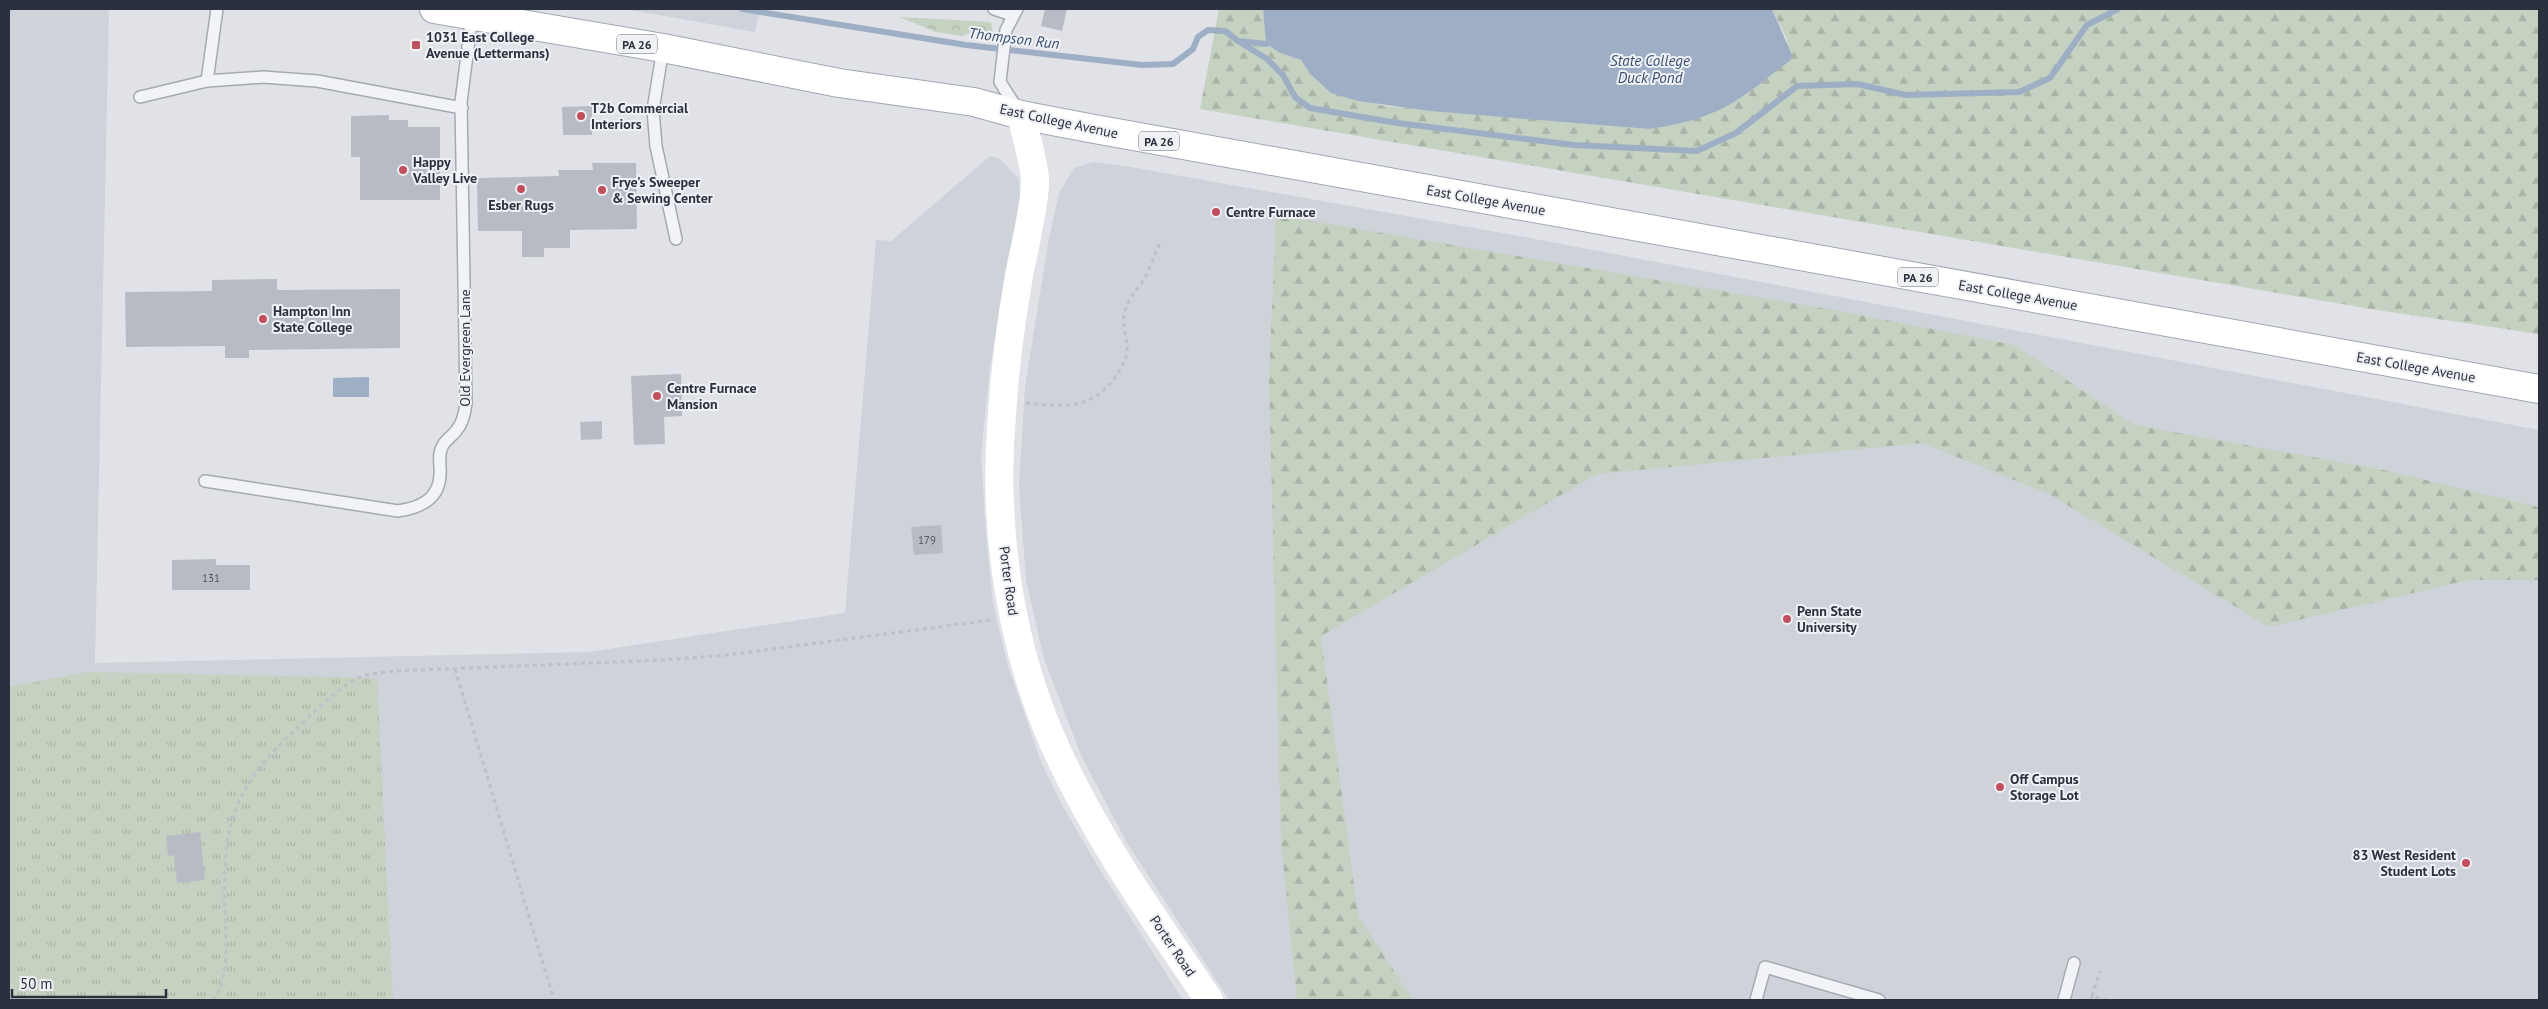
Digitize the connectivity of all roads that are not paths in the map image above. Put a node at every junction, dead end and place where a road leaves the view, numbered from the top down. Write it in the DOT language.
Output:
graph roads {
  1 [pos="217,9"];
  2 [pos="434,9"];
  3 [pos="994,9"];
  4 [pos="1014,12"];
  5 [pos="472,16"];
  6 [pos="663,48"];
  7 [pos="207,81"];
  8 [pos="140,98"];
  9 [pos="462,108"];
  10 [pos="1021,116"];
  11 [pos="676,239"];
  12 [pos="2539,389"];
  13 [pos="205,481"];
  14 [pos="2074,963"];
  15 [pos="1209,1000"];
  16 [pos="1756,1000"];
  17 [pos="1879,1000"];
  18 [pos="2064,1000"];
  1 -- 7 [label="lane"];
  2 -- 5 [label="main road, East College Avenue / PA 26"];
  3 -- 4 [label="lane"];
  4 -- 10 [label="lane"];
  5 -- 6 [label="main road, East College Avenue / PA 26"];
  5 -- 9 [label="lane, Old Evergreen Lane"];
  6 -- 10 [label="main road, East College Avenue / PA 26"];
  6 -- 11 [label="lane"];
  7 -- 8 [label="lane"];
  7 -- 9 [label="lane"];
  9 -- 13 [label="lane, Old Evergreen Lane"];
  10 -- 12 [label="main road, East College Avenue / PA 26"];
  10 -- 15 [label="main road, Porter Road"];
  14 -- 18 [label="lane"];
  16 -- 17 [label="lane"];
}
